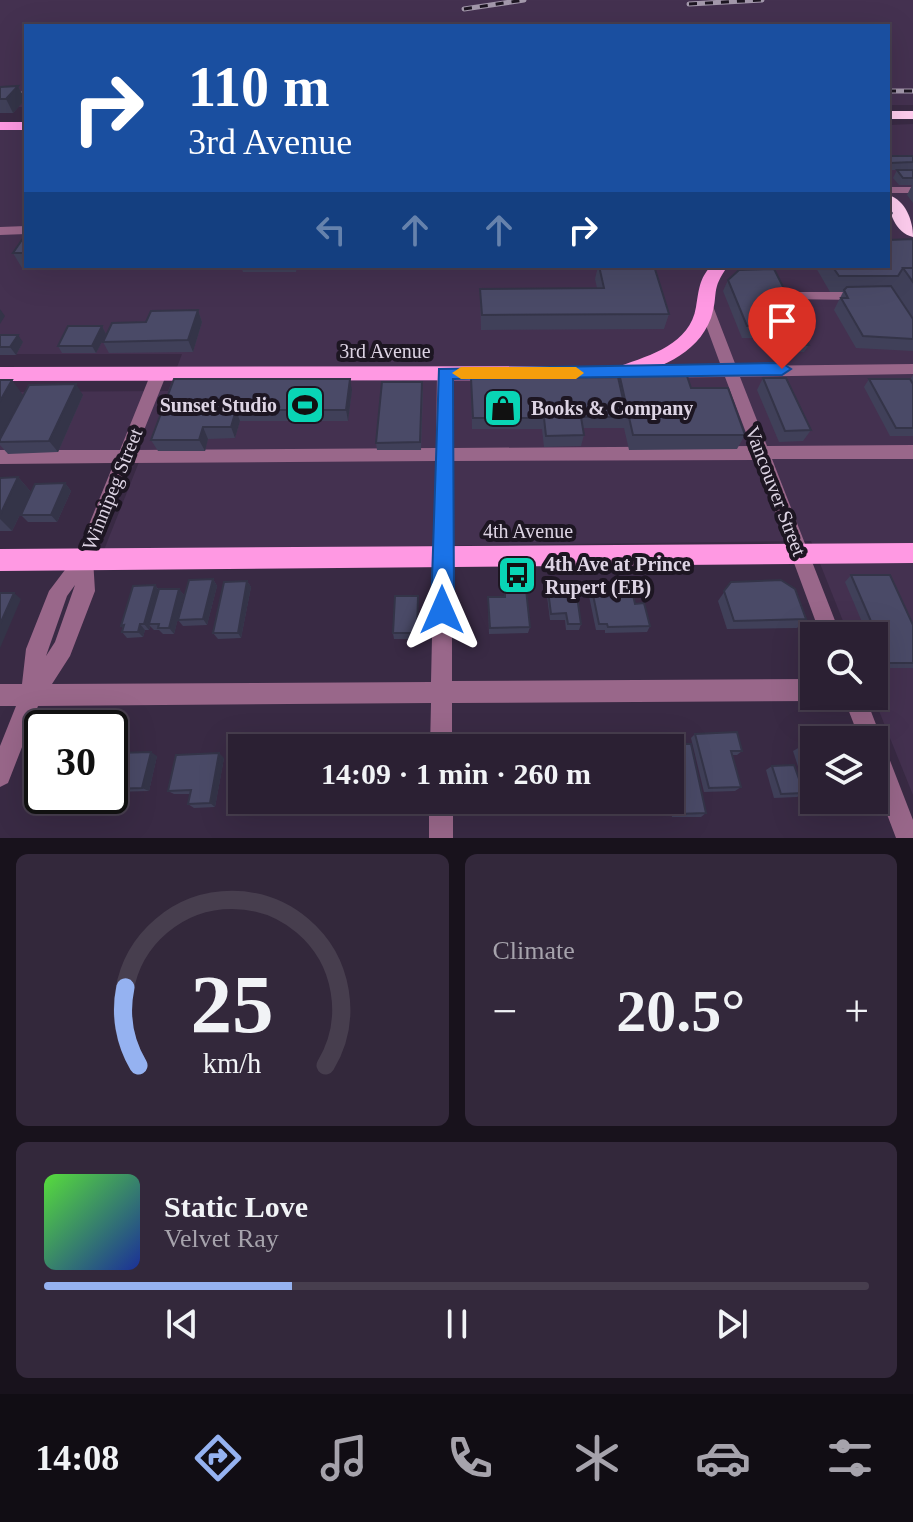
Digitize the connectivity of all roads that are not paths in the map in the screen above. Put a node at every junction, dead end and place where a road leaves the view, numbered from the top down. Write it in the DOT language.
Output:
graph roads {
  1 [pos="890,115"];
  2 [pos="913,115"];
  3 [pos="0,126"];
  4 [pos="24,126"];
  5 [pos="890,190"];
  6 [pos="913,190"];
  7 [pos="890,204"];
  8 [pos="24,230"];
  9 [pos="0,231"];
  10 [pos="909,238"];
  11 [pos="718,268"];
  12 [pos="791,296"];
  13 [pos="867,296"];
  14 [pos="704,300"];
  15 [pos="913,369"];
  16 [pos="729,370"];
  17 [pos="159,373"];
  18 [pos="445,373"];
  19 [pos="621,373"];
  20 [pos="0,374"];
  21 [pos="913,452"];
  22 [pos="761,453"];
  23 [pos="444,455"];
  24 [pos="125,456"];
  25 [pos="0,457"];
  26 [pos="913,553"];
  27 [pos="800,554"];
  28 [pos="443,556"];
  29 [pos="84,559"];
  30 [pos="0,560"];
  31 [pos="826,622"];
  32 [pos="800,690"];
  33 [pos="441,693"];
  34 [pos="32,694"];
  35 [pos="0,695"];
  36 [pos="441,734"];
  37 [pos="0,775"];
  38 [pos="888,786"];
  39 [pos="441,814"];
  40 [pos="441,838"];
  41 [pos="908,838"];
  1 -- 2 [label="highway"];
  3 -- 4 [label="main road"];
  5 -- 6 [label="street"];
  7 -- 10 [label="highway"];
  8 -- 9 [label="street"];
  11 -- 14 [label="main road"];
  12 -- 13 [label="street"];
  14 -- 16 [label="street, Vancouver Street"];
  14 -- 19 [label="main road"];
  15 -- 16 [label="street, 3rd Avenue"];
  16 -- 19 [label="street, 3rd Avenue"];
  16 -- 22 [label="street, Vancouver Street"];
  17 -- 18 [label="main road, 3rd Avenue"];
  17 -- 20 [label="main road, 3rd Avenue"];
  17 -- 24 [label="street, Winnipeg Street"];
  18 -- 19 [label="main road, 3rd Avenue"];
  18 -- 23 [label="street"];
  21 -- 22 [label="street"];
  22 -- 23 [label="street"];
  22 -- 27 [label="street, Vancouver Street"];
  23 -- 24 [label="street"];
  23 -- 28 [label="street"];
  24 -- 25 [label="street"];
  24 -- 29 [label="street, Winnipeg Street"];
  26 -- 27 [label="main road, 4th Avenue"];
  27 -- 28 [label="main road, 4th Avenue"];
  27 -- 31 [label="street, Vancouver Street"];
  28 -- 29 [label="main road, 4th Avenue"];
  28 -- 33 [label="street"];
  29 -- 30 [label="main road, 4th Avenue"];
  29 -- 34 [label="street, Winnipeg Street"];
  32 -- 33 [label="street"];
  33 -- 34 [label="street"];
  33 -- 36 [label="street"];
  34 -- 35 [label="street"];
  34 -- 37 [label="street, Winnipeg Street"];
  38 -- 41 [label="street"];
  39 -- 40 [label="street"];
}
